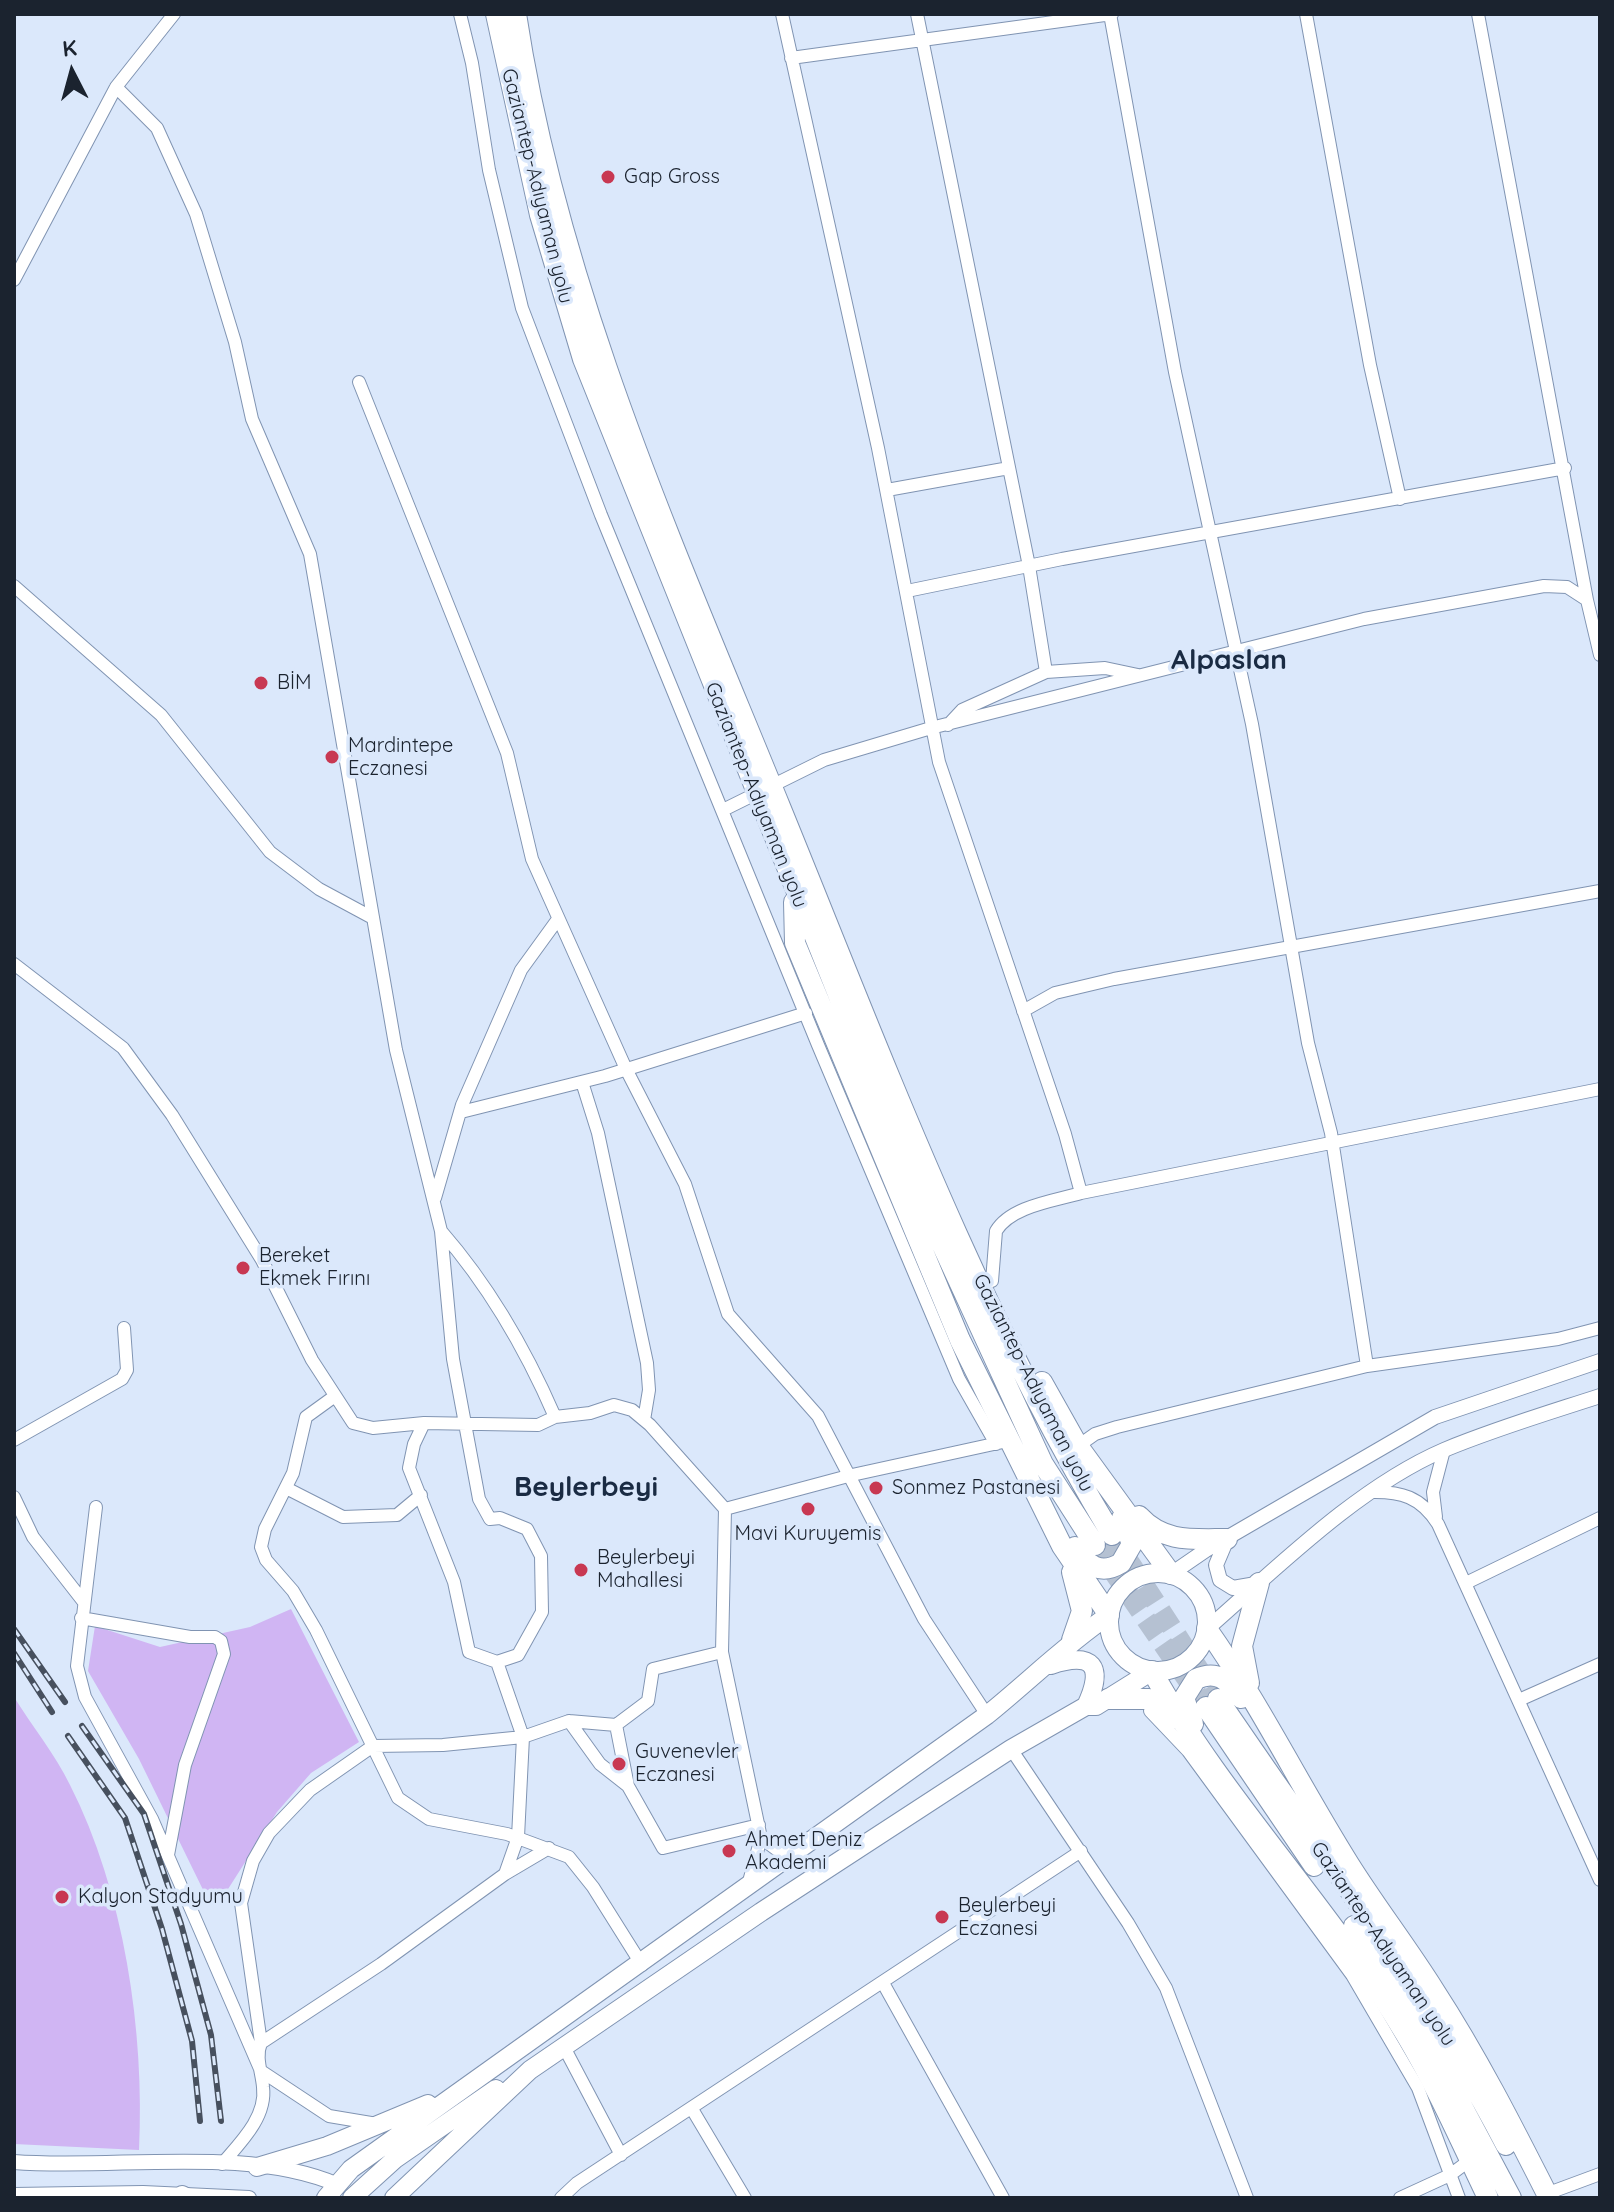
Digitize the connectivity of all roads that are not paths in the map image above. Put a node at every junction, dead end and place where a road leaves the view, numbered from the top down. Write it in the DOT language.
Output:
graph roads {
  1 [pos="174,14"];
  2 [pos="460,14"];
  3 [pos="496,14"];
  4 [pos="516,14"];
  5 [pos="782,14"];
  6 [pos="917,14"];
  7 [pos="1111,14"];
  8 [pos="1306,14"];
  9 [pos="1478,14"];
  10 [pos="921,42"];
  11 [pos="791,58"];
  12 [pos="116,87"];
  13 [pos="14,280"];
  14 [pos="359,382"];
  15 [pos="1009,468"];
  16 [pos="1565,468"];
  17 [pos="887,490"];
  18 [pos="1400,499"];
  19 [pos="1213,534"];
  20 [pos="1029,566"];
  21 [pos="14,586"];
  22 [pos="907,591"];
  23 [pos="1587,600"];
  24 [pos="1234,651"];
  25 [pos="1600,655"];
  26 [pos="1046,672"];
  27 [pos="1141,675"];
  28 [pos="948,725"];
  29 [pos="931,728"];
  30 [pos="763,789"];
  31 [pos="723,810"];
  32 [pos="807,872"];
  33 [pos="794,890"];
  34 [pos="1600,891"];
  35 [pos="371,917"];
  36 [pos="558,919"];
  37 [pos="1290,948"];
  38 [pos="14,964"];
  39 [pos="1023,1011"];
  40 [pos="806,1013"];
  41 [pos="626,1069"];
  42 [pos="582,1082"];
  43 [pos="1600,1089"];
  44 [pos="461,1112"];
  45 [pos="1332,1141"];
  46 [pos="1081,1193"];
  47 [pos="434,1201"];
  48 [pos="441,1231"];
  49 [pos="992,1281"];
  50 [pos="124,1328"];
  51 [pos="1600,1328"];
  52 [pos="1600,1361"];
  53 [pos="1367,1366"];
  54 [pos="335,1396"];
  55 [pos="1600,1396"];
  56 [pos="555,1417"];
  57 [pos="644,1420"];
  58 [pos="465,1422"];
  59 [pos="424,1423"];
  60 [pos="14,1440"];
  61 [pos="1003,1442"];
  62 [pos="1078,1446"];
  63 [pos="1444,1450"];
  64 [pos="1092,1464"];
  65 [pos="1025,1470"];
  66 [pos="852,1475"];
  67 [pos="286,1488"];
  68 [pos="1370,1492"];
  69 [pos="421,1495"];
  70 [pos="14,1497"];
  71 [pos="96,1507"];
  72 [pos="725,1509"];
  73 [pos="1600,1518"];
  74 [pos="1438,1524"];
  75 [pos="1227,1539"];
  76 [pos="1062,1546"];
  77 [pos="1171,1574"];
  78 [pos="1259,1583"];
  79 [pos="1466,1583"];
  80 [pos="83,1601"];
  81 [pos="1109,1615"];
  82 [pos="81,1618"];
  83 [pos="1207,1629"];
  84 [pos="1072,1640"];
  85 [pos="722,1652"];
  86 [pos="497,1662"];
  87 [pos="1600,1664"];
  88 [pos="1049,1665"];
  89 [pos="1152,1671"];
  90 [pos="1251,1691"];
  91 [pos="1131,1696"];
  92 [pos="1108,1699"];
  93 [pos="1519,1700"];
  94 [pos="1086,1706"];
  95 [pos="987,1715"];
  96 [pos="569,1721"];
  97 [pos="616,1725"];
  98 [pos="1187,1734"];
  99 [pos="523,1737"];
  100 [pos="373,1746"];
  101 [pos="1011,1749"];
  102 [pos="1298,1780"];
  103 [pos="628,1786"];
  104 [pos="1248,1814"];
  105 [pos="760,1831"];
  106 [pos="518,1837"];
  107 [pos="549,1848"];
  108 [pos="1081,1851"];
  109 [pos="168,1855"];
  110 [pos="788,1858"];
  111 [pos="505,1874"];
  112 [pos="1600,1880"];
  113 [pos="747,1889"];
  114 [pos="642,1965"];
  115 [pos="883,1983"];
  116 [pos="261,2043"];
  117 [pos="565,2049"];
  118 [pos="530,2070"];
  119 [pos="261,2071"];
  120 [pos="470,2085"];
  121 [pos="692,2109"];
  122 [pos="381,2125"];
  123 [pos="621,2155"];
  124 [pos="1470,2160"];
  125 [pos="14,2162"];
  126 [pos="222,2164"];
  127 [pos="257,2167"];
  128 [pos="1600,2174"];
  129 [pos="1450,2175"];
  130 [pos="332,2191"];
  131 [pos="14,2195"];
  132 [pos="185,2196"];
  133 [pos="1543,2197"];
  134 [pos="249,2198"];
  135 [pos="352,2198"];
  136 [pos="394,2198"];
  137 [pos="561,2198"];
  138 [pos="745,2198"];
  139 [pos="1003,2198"];
  140 [pos="1247,2198"];
  141 [pos="1400,2198"];
  142 [pos="1459,2198"];
  143 [pos="1488,2198"];
  144 [pos="1511,2198"];
  1 -- 12 [label="street"];
  2 -- 31 [label="street"];
  3 -- 30 [label="highway, Gaziantep-Adıyaman yolu"];
  4 -- 30 [label="highway, Gaziantep-Adıyaman yolu"];
  5 -- 11 [label="street"];
  6 -- 10 [label="street"];
  7 -- 10 [label="street"];
  7 -- 19 [label="street"];
  8 -- 18 [label="street"];
  9 -- 16 [label="street"];
  10 -- 11 [label="street"];
  10 -- 15 [label="street"];
  11 -- 17 [label="street"];
  12 -- 13 [label="street"];
  12 -- 35 [label="street"];
  14 -- 36 [label="street"];
  15 -- 17 [label="street"];
  15 -- 20 [label="street"];
  16 -- 18 [label="street"];
  16 -- 23 [label="street"];
  17 -- 22 [label="street"];
  18 -- 19 [label="street"];
  19 -- 20 [label="street"];
  19 -- 24 [label="street"];
  20 -- 22 [label="street"];
  20 -- 26 [label="street"];
  21 -- 35 [label="street"];
  22 -- 29 [label="street"];
  23 -- 24 [label="street"];
  23 -- 25 [label="street"];
  24 -- 27 [label="street"];
  24 -- 37 [label="street"];
  26 -- 27 [label="street"];
  26 -- 28 [label="street"];
  27 -- 28 [label="street"];
  28 -- 29 [label="street"];
  29 -- 30 [label="street"];
  29 -- 39 [label="street"];
  30 -- 31 [label="street"];
  30 -- 32 [label="highway, Gaziantep-Adıyaman yolu"];
  30 -- 33 [label="highway, Gaziantep-Adıyaman yolu"];
  31 -- 40 [label="street"];
  32 -- 33 [label="highway, Gaziantep-Adıyaman yolu"];
  32 -- 49 [label="highway"];
  33 -- 61 [label="highway"];
  34 -- 37 [label="street"];
  35 -- 47 [label="street"];
  36 -- 41 [label="street"];
  36 -- 44 [label="street"];
  37 -- 39 [label="street"];
  37 -- 45 [label="street"];
  38 -- 54 [label="street"];
  39 -- 46 [label="street"];
  40 -- 41 [label="street"];
  40 -- 61 [label="street"];
  41 -- 42 [label="street"];
  41 -- 66 [label="street"];
  42 -- 44 [label="street"];
  42 -- 57 [label="street"];
  43 -- 45 [label="street"];
  44 -- 47 [label="street"];
  45 -- 46 [label="street"];
  45 -- 53 [label="street"];
  46 -- 49 [label="street"];
  47 -- 48 [label="street"];
  48 -- 56 [label="street"];
  48 -- 58 [label="street"];
  49 -- 62 [label="highway"];
  50 -- 60 [label="street"];
  51 -- 53 [label="street"];
  52 -- 75 [label="street"];
  53 -- 62 [label="street"];
  54 -- 59 [label="street"];
  54 -- 67 [label="street"];
  55 -- 63 [label="street"];
  56 -- 57 [label="street"];
  56 -- 58 [label="street"];
  57 -- 72 [label="street"];
  58 -- 59 [label="street"];
  58 -- 86 [label="street"];
  59 -- 69 [label="street"];
  61 -- 65 [label="highway"];
  61 -- 66 [label="street"];
  62 -- 64 [label="highway"];
  62 -- 65 [label="highway"];
  63 -- 68 [label="street"];
  63 -- 74 [label="street"];
  64 -- 75 [label="highway"];
  64 -- 77 [label="highway"];
  65 -- 76 [label="highway"];
  66 -- 72 [label="street"];
  66 -- 95 [label="street"];
  67 -- 69 [label="street"];
  67 -- 100 [label="street"];
  68 -- 74 [label="street"];
  68 -- 78 [label="street"];
  69 -- 86 [label="street"];
  70 -- 80 [label="street"];
  71 -- 80 [label="street"];
  72 -- 85 [label="street"];
  73 -- 79 [label="street"];
  74 -- 79 [label="street"];
  75 -- 77 [label="street"];
  75 -- 78 [label="street"];
  76 -- 81 [label="highway"];
  76 -- 84 [label="highway"];
  77 -- 81 [label="main road"];
  77 -- 83 [label="main road"];
  78 -- 83 [label="street"];
  78 -- 90 [label="highway"];
  79 -- 93 [label="street"];
  80 -- 82 [label="street"];
  81 -- 84 [label="main road"];
  81 -- 89 [label="main road"];
  82 -- 109 [label="street"];
  82 -- 109 [label="street"];
  83 -- 89 [label="main road"];
  83 -- 90 [label="highway"];
  84 -- 88 [label="main road"];
  85 -- 97 [label="street"];
  85 -- 105 [label="street"];
  86 -- 99 [label="street"];
  87 -- 93 [label="street"];
  88 -- 94 [label="main road"];
  88 -- 95 [label="main road"];
  89 -- 92 [label="main road"];
  89 -- 98 [label="highway"];
  90 -- 102 [label="highway"];
  91 -- 92 [label="highway"];
  91 -- 98 [label="highway"];
  91 -- 129 [label="street"];
  92 -- 94 [label="main road"];
  93 -- 112 [label="street"];
  94 -- 101 [label="main road"];
  95 -- 110 [label="main road"];
  96 -- 97 [label="street"];
  96 -- 99 [label="street"];
  96 -- 103 [label="street"];
  97 -- 103 [label="street"];
  98 -- 104 [label="highway"];
  99 -- 100 [label="street"];
  99 -- 106 [label="street"];
  100 -- 106 [label="street"];
  100 -- 116 [label="street"];
  101 -- 108 [label="street"];
  101 -- 117 [label="main road"];
  102 -- 104 [label="highway"];
  102 -- 133 [label="highway"];
  103 -- 105 [label="street"];
  104 -- 124 [label="highway"];
  105 -- 110 [label="street"];
  105 -- 113 [label="street"];
  106 -- 107 [label="street"];
  106 -- 111 [label="street"];
  107 -- 111 [label="street"];
  107 -- 114 [label="street"];
  108 -- 115 [label="street"];
  108 -- 140 [label="street"];
  109 -- 119 [label="street"];
  110 -- 113 [label="main road"];
  111 -- 116 [label="street"];
  113 -- 114 [label="main road"];
  114 -- 120 [label="main road"];
  115 -- 121 [label="street"];
  115 -- 139 [label="street"];
  116 -- 119 [label="street"];
  117 -- 118 [label="main road"];
  117 -- 123 [label="street"];
  118 -- 135 [label="main road"];
  118 -- 136 [label="main road"];
  119 -- 122 [label="street"];
  119 -- 126 [label="street"];
  120 -- 122 [label="main road"];
  120 -- 130 [label="main road"];
  121 -- 123 [label="street"];
  121 -- 138 [label="street"];
  122 -- 127 [label="main road"];
  123 -- 137 [label="street"];
  124 -- 129 [label="street"];
  124 -- 143 [label="highway"];
  125 -- 126 [label="street"];
  126 -- 127 [label="street"];
  127 -- 130 [label="street"];
  128 -- 133 [label="street"];
  129 -- 141 [label="street"];
  129 -- 142 [label="street"];
  130 -- 135 [label="main road"];
  131 -- 132 [label="street"];
  132 -- 134 [label="street"];
  133 -- 144 [label="highway, Gaziantep-Adıyaman yolu"];
}
